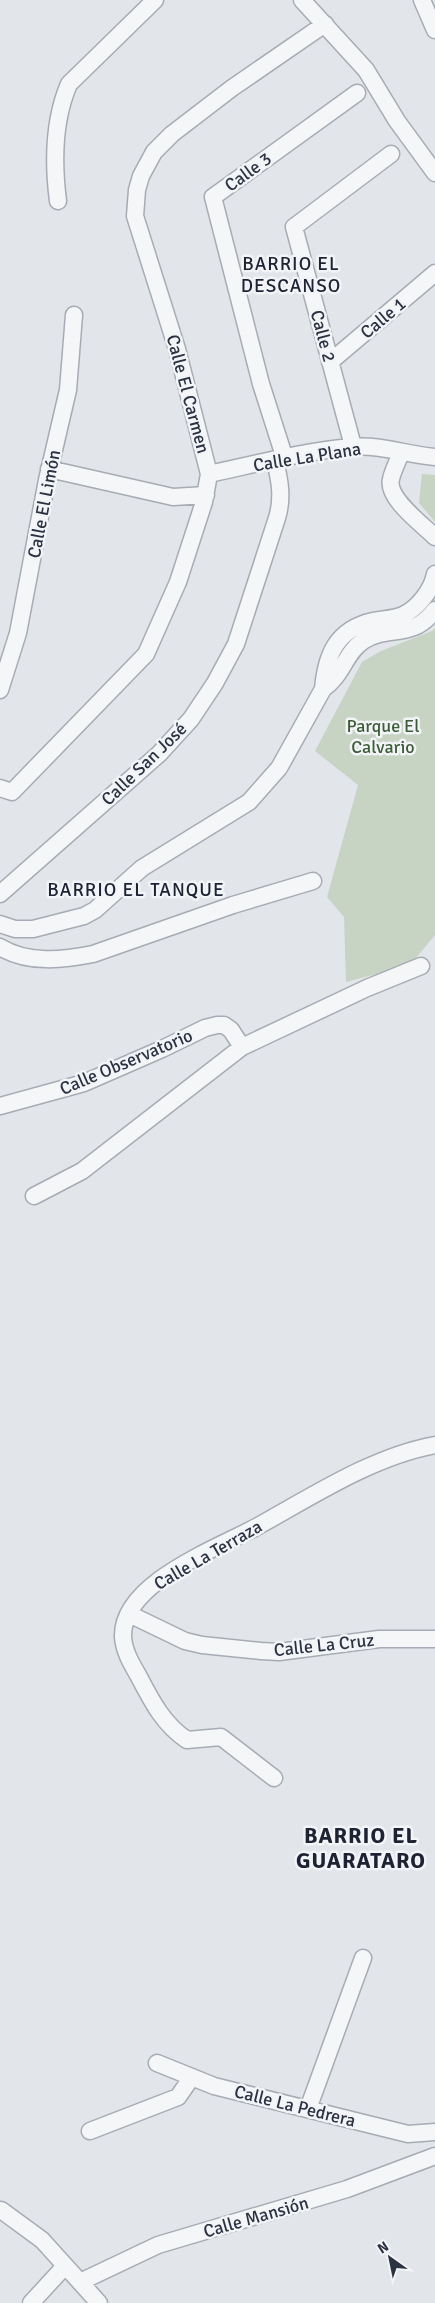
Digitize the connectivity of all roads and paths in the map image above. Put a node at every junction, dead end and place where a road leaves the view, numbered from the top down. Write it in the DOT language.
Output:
graph roads {
  1 [pos="155,0"];
  2 [pos="302,0"];
  3 [pos="422,0"];
  4 [pos="325,24"];
  5 [pos="435,30"];
  6 [pos="357,94"];
  7 [pos="391,154"];
  8 [pos="435,173"];
  9 [pos="58,201"];
  10 [pos="435,273"];
  11 [pos="74,315"];
  12 [pos="330,362"];
  13 [pos="353,446"];
  14 [pos="402,453"];
  15 [pos="435,458"];
  16 [pos="280,460"];
  17 [pos="50,469"];
  18 [pos="209,474"];
  19 [pos="206,495"];
  20 [pos="435,537"];
  21 [pos="435,574"];
  22 [pos="435,610"];
  23 [pos="323,689"];
  24 [pos="0,690"];
  25 [pos="6,790"];
  26 [pos="313,881"];
  27 [pos="0,894"];
  28 [pos="0,924"];
  29 [pos="0,947"];
  30 [pos="421,966"];
  31 [pos="242,1047"];
  32 [pos="0,1106"];
  33 [pos="34,1196"];
  34 [pos="435,1446"];
  35 [pos="129,1614"];
  36 [pos="435,1639"];
  37 [pos="274,1778"];
  38 [pos="363,1958"];
  39 [pos="157,2063"];
  40 [pos="192,2078"];
  41 [pos="308,2109"];
  42 [pos="90,2131"];
  43 [pos="435,2132"];
  44 [pos="435,2156"];
  45 [pos="0,2211"];
  46 [pos="65,2266"];
  47 [pos="80,2282"];
  48 [pos="31,2303"];
  49 [pos="99,2303"];
  1 -- 9 [label="street"];
  2 -- 4 [label="street"];
  3 -- 5 [label="street"];
  4 -- 8 [label="street"];
  4 -- 18 [label="street, Calle El Carmen"];
  6 -- 16 [label="street, Calle 3"];
  7 -- 12 [label="street, Calle 2"];
  10 -- 12 [label="street, Calle 1"];
  11 -- 17 [label="street, Calle El Limón"];
  12 -- 13 [label="street, Calle 2"];
  13 -- 14 [label="street, Calle La Plana"];
  13 -- 16 [label="street, Calle La Plana"];
  14 -- 15 [label="street, Calle La Plana"];
  14 -- 20 [label="street"];
  16 -- 18 [label="street, Calle La Plana"];
  16 -- 27 [label="street, Calle San José"];
  17 -- 19 [label="street"];
  17 -- 24 [label="street, Calle El Limón"];
  18 -- 19 [label="street, Calle El Carmen"];
  19 -- 25 [label="street, Calle El Carmen"];
  21 -- 23 [label="street"];
  22 -- 23 [label="street"];
  23 -- 28 [label="street"];
  26 -- 29 [label="street"];
  30 -- 31 [label="street"];
  31 -- 32 [label="street, Calle Observatorio"];
  31 -- 33 [label="street"];
  34 -- 35 [label="street, Calle La Terraza"];
  35 -- 36 [label="street, Calle La Cruz"];
  35 -- 37 [label="street, Calle La Terraza"];
  38 -- 41 [label="street"];
  39 -- 40 [label="street, Calle La Pedrera"];
  40 -- 41 [label="street, Calle La Pedrera"];
  40 -- 42 [label="street"];
  41 -- 43 [label="street, Calle La Pedrera"];
  44 -- 47 [label="street, Calle Mansión"];
  45 -- 46 [label="street"];
  46 -- 47 [label="street"];
  46 -- 48 [label="street"];
  47 -- 49 [label="street"];
}
